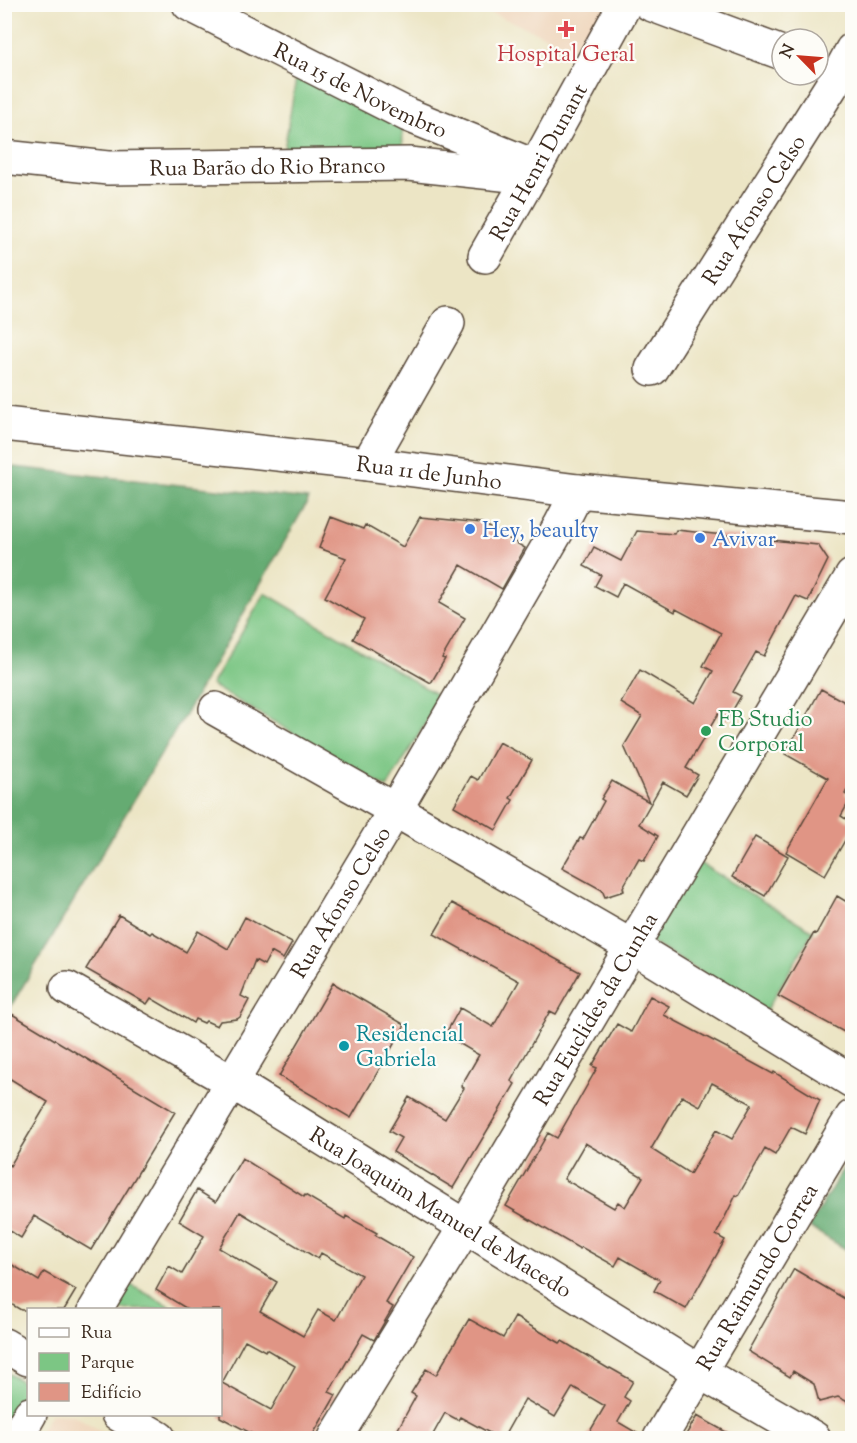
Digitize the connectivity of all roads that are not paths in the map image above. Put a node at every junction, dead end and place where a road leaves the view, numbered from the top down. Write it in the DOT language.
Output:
graph roads {
  1 [pos="189,4"];
  2 [pos="625,4"];
  3 [pos="650,4"];
  4 [pos="770,49"];
  5 [pos="841,67"];
  6 [pos="408,116"];
  7 [pos="4,157"];
  8 [pos="409,164"];
  9 [pos="533,172"];
  10 [pos="485,256"];
  11 [pos="448,323"];
  12 [pos="652,369"];
  13 [pos="4,424"];
  14 [pos="368,464"];
  15 [pos="578,491"];
  16 [pos="852,517"];
  17 [pos="852,576"];
  18 [pos="216,709"];
  19 [pos="395,810"];
  20 [pos="631,946"];
  21 [pos="67,988"];
  22 [pos="232,1082"];
  23 [pos="852,1082"];
  24 [pos="852,1117"];
  25 [pos="465,1227"];
  26 [pos="96,1308"];
  27 [pos="4,1345"];
  28 [pos="27,1358"];
  29 [pos="700,1372"];
  30 [pos="29,1416"];
  31 [pos="121,1416"];
  32 [pos="16,1438"];
  33 [pos="159,1438"];
  34 [pos="335,1438"];
  35 [pos="660,1438"];
  36 [pos="814,1438"];
  1 -- 6 [label="street, Rua 15 de Novembro"];
  2 -- 9 [label="street, Rua Henri Dunant"];
  3 -- 4 [label="street"];
  5 -- 12 [label="street, Rua Afonso Celso"];
  6 -- 8 [label="street"];
  6 -- 9 [label="street, Rua 15 de Novembro"];
  7 -- 8 [label="street, Rua Barão do Rio Branco"];
  8 -- 9 [label="street, Rua Barão do Rio Branco"];
  9 -- 10 [label="street, Rua Henri Dunant"];
  11 -- 14 [label="street"];
  13 -- 14 [label="street, Rua 11 de Junho"];
  14 -- 15 [label="street, Rua 11 de Junho"];
  15 -- 16 [label="street, Rua 11 de Junho"];
  15 -- 19 [label="street, Rua Afonso Celso"];
  17 -- 20 [label="street, Rua Euclides da Cunha"];
  18 -- 19 [label="street"];
  19 -- 20 [label="street"];
  19 -- 22 [label="street, Rua Afonso Celso"];
  20 -- 23 [label="street"];
  20 -- 25 [label="street, Rua Euclides da Cunha"];
  21 -- 22 [label="street, Rua Joaquim Manuel de Macedo"];
  22 -- 25 [label="street, Rua Joaquim Manuel de Macedo"];
  22 -- 26 [label="street, Rua Afonso Celso"];
  24 -- 29 [label="street, Rua Raimundo Correa"];
  25 -- 29 [label="street, Rua Joaquim Manuel de Macedo"];
  25 -- 34 [label="street, Rua Euclides da Cunha"];
  27 -- 28 [label="street"];
  29 -- 35 [label="street, Rua Raimundo Correa"];
  29 -- 36 [label="street, Rua Joaquim Manuel de Macedo"];
  30 -- 32 [label="street"];
  31 -- 33 [label="street"];
}
